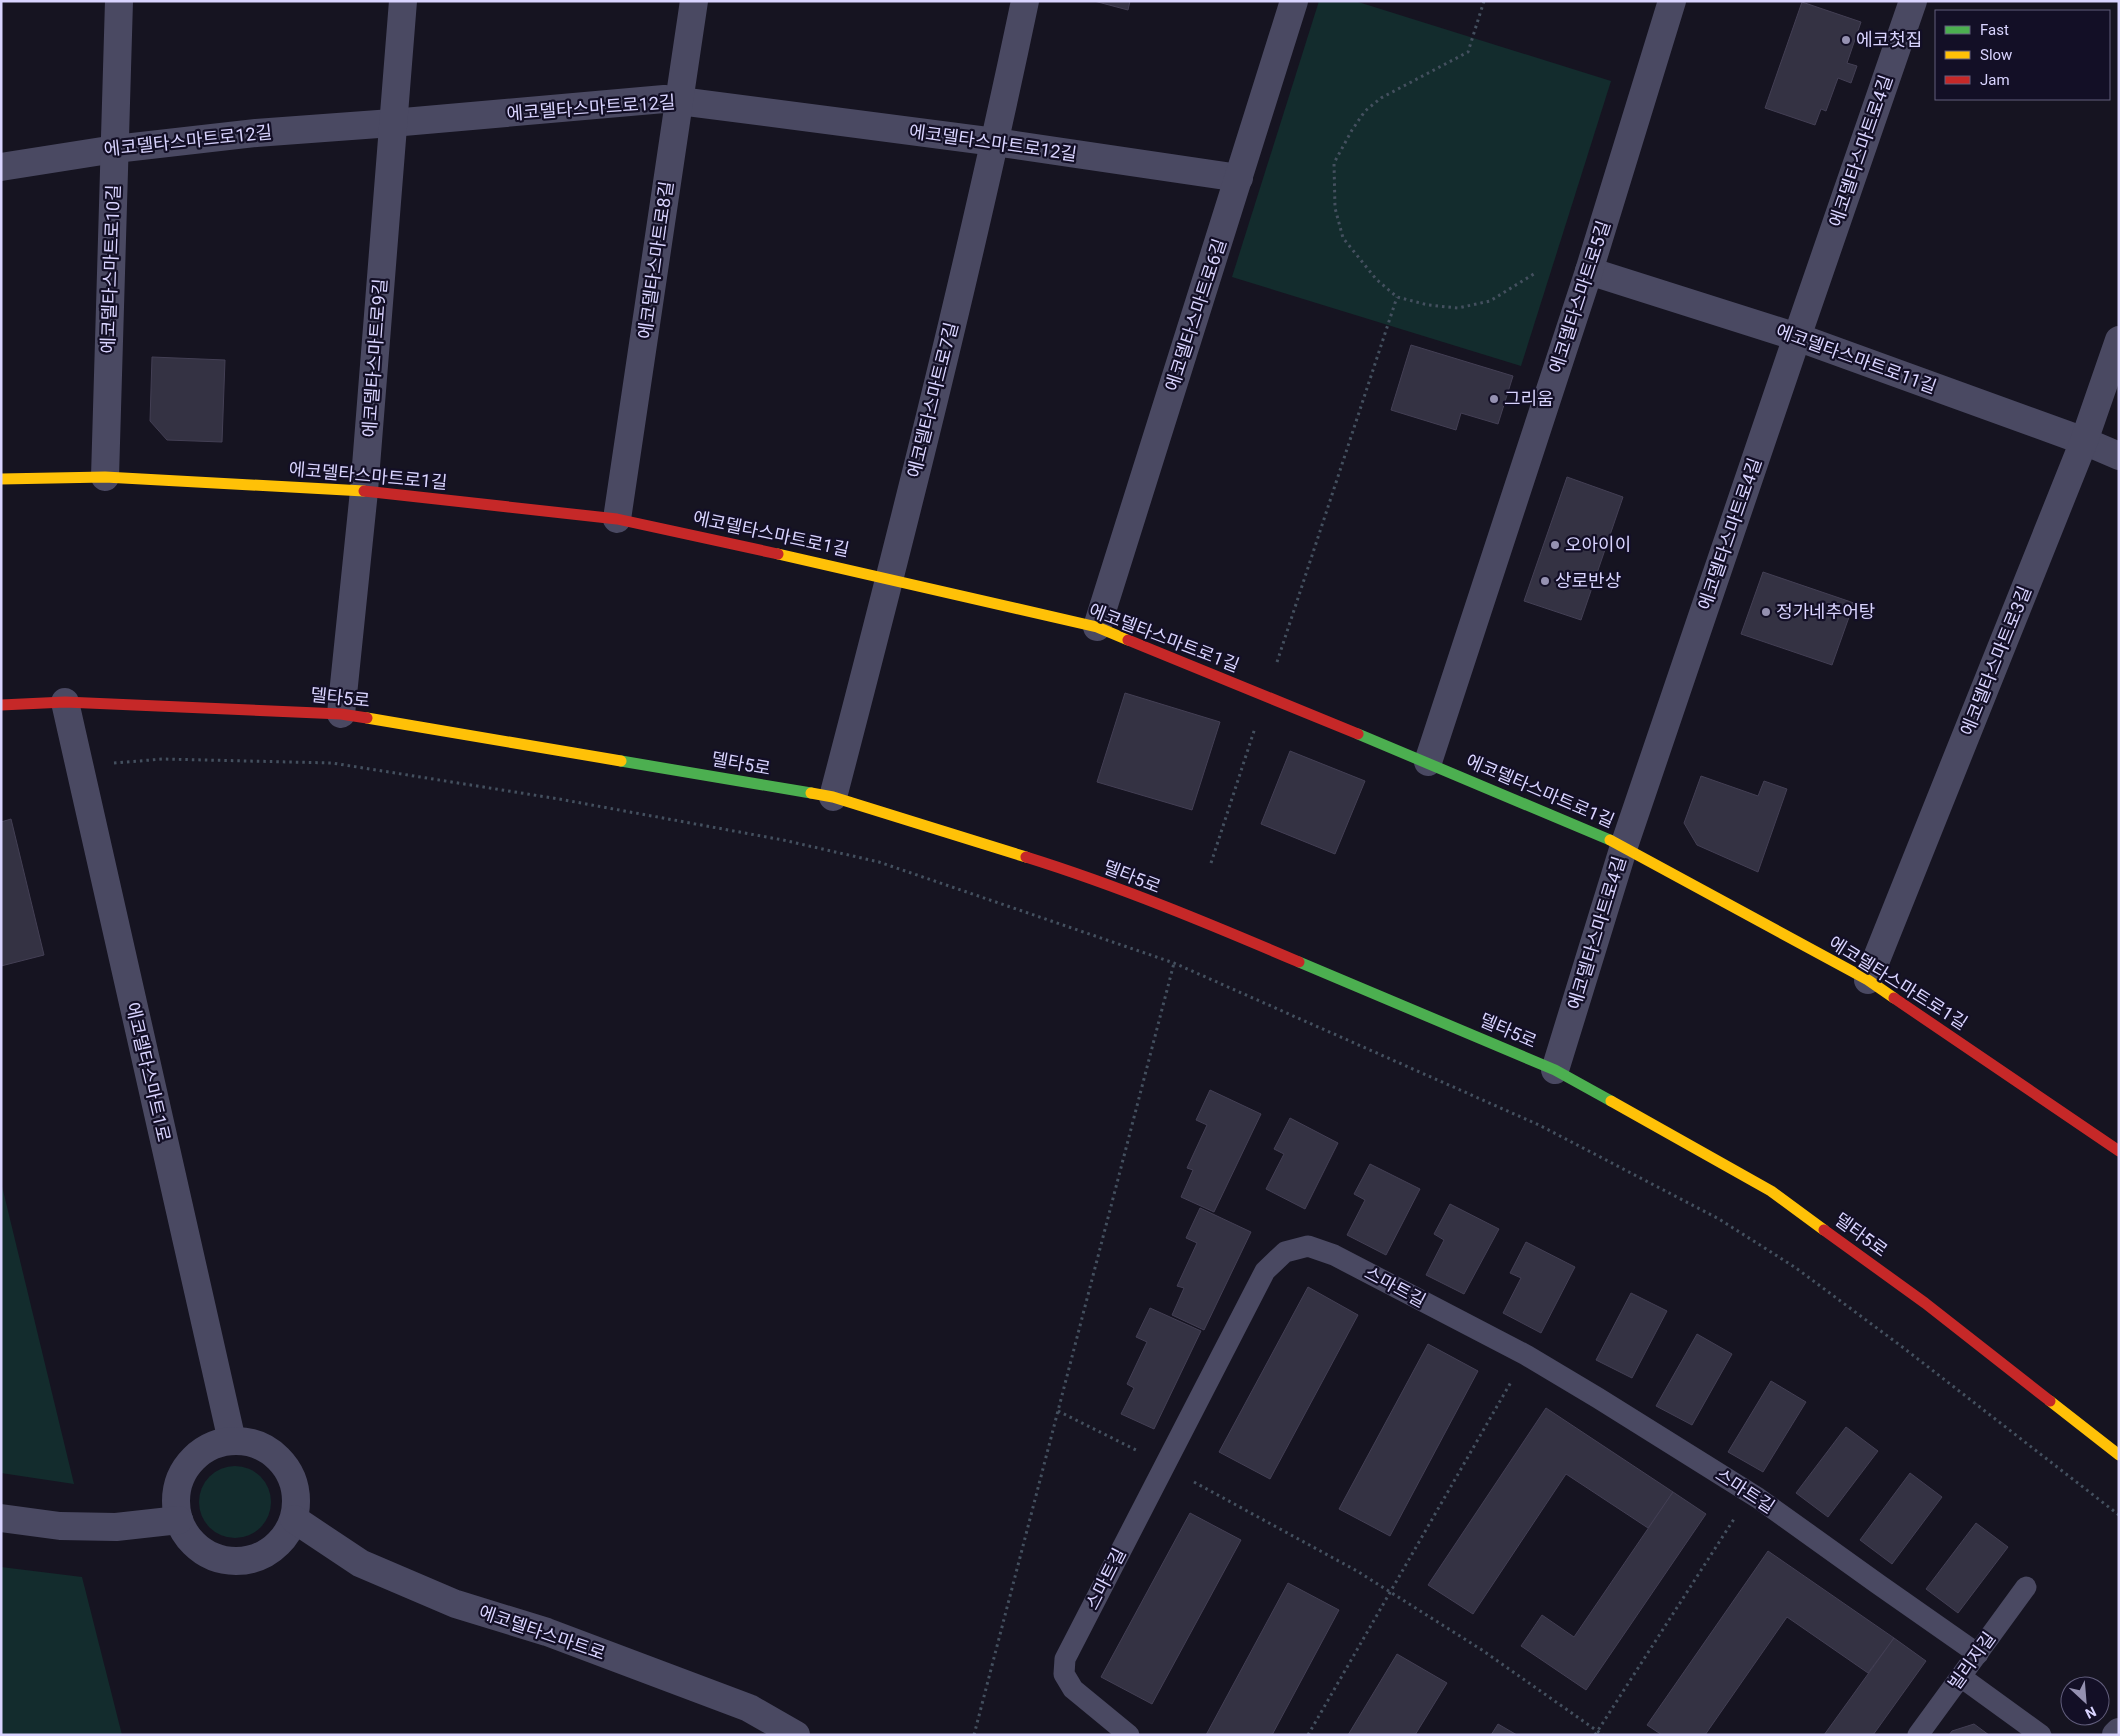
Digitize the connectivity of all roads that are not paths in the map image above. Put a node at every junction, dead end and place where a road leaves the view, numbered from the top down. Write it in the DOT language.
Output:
graph roads {
  1 [pos="119,1"];
  2 [pos="403,1"];
  3 [pos="694,1"];
  4 [pos="1025,1"];
  5 [pos="1294,1"];
  6 [pos="1672,1"];
  7 [pos="1913,1"];
  8 [pos="679,101"];
  9 [pos="392,123"];
  10 [pos="995,142"];
  11 [pos="114,149"];
  12 [pos="1,167"];
  13 [pos="1239,178"];
  14 [pos="1589,271"];
  15 [pos="1797,337"];
  16 [pos="2119,340"];
  17 [pos="2084,441"];
  18 [pos="2119,456"];
  19 [pos="105,477"];
  20 [pos="1,479"];
  21 [pos="364,491"];
  22 [pos="617,519"];
  23 [pos="890,578"];
  24 [pos="1097,627"];
  25 [pos="65,702"];
  26 [pos="1,705"];
  27 [pos="341,714"];
  28 [pos="1428,762"];
  29 [pos="833,798"];
  30 [pos="1624,846"];
  31 [pos="1868,980"];
  32 [pos="1555,1070"];
  33 [pos="2119,1151"];
  34 [pos="232,1441"];
  35 [pos="2119,1454"];
  36 [pos="1,1518"];
  37 [pos="179,1520"];
  38 [pos="294,1520"];
  39 [pos="2026,1586"];
  40 [pos="1978,1654"];
  41 [pos="1961,1677"];
  42 [pos="796,1735"];
  43 [pos="1130,1735"];
  44 [pos="1918,1735"];
  45 [pos="2041,1735"];
  1 -- 11 [label="street, 에코델타스마트로10길"];
  2 -- 9 [label="street, 에코델타스마트로9길"];
  3 -- 8 [label="street, 에코델타스마트로8길"];
  4 -- 10 [label="street, 에코델타스마트로7길"];
  5 -- 13 [label="street, 에코델타스마트로6길"];
  6 -- 14 [label="street, 에코델타스마트로5길"];
  7 -- 15 [label="street, 에코델타스마트로4길"];
  8 -- 9 [label="street, 에코델타스마트로12길"];
  8 -- 10 [label="street, 에코델타스마트로12길"];
  8 -- 22 [label="street, 에코델타스마트로8길"];
  9 -- 11 [label="street, 에코델타스마트로12길"];
  9 -- 21 [label="street, 에코델타스마트로9길"];
  10 -- 13 [label="street, 에코델타스마트로12길"];
  10 -- 23 [label="street, 에코델타스마트로7길"];
  11 -- 12 [label="street, 에코델타스마트로12길"];
  11 -- 19 [label="street, 에코델타스마트로10길"];
  13 -- 24 [label="street, 에코델타스마트로6길"];
  14 -- 15 [label="street, 에코델타스마트로11길"];
  14 -- 28 [label="street, 에코델타스마트로5길"];
  15 -- 17 [label="street, 에코델타스마트로11길"];
  15 -- 30 [label="street, 에코델타스마트로4길"];
  16 -- 17 [label="street, 에코델타스마트로3길"];
  17 -- 18 [label="street, 에코델타스마트로11길"];
  17 -- 31 [label="street, 에코델타스마트로3길"];
  19 -- 20 [label="street, 에코델타스마트로1길"];
  19 -- 21 [label="street, 에코델타스마트로1길"];
  21 -- 22 [label="street, 에코델타스마트로1길"];
  21 -- 27 [label="street, 에코델타스마트로9길"];
  22 -- 23 [label="street, 에코델타스마트로1길"];
  23 -- 24 [label="street, 에코델타스마트로1길"];
  23 -- 29 [label="street, 에코델타스마트로7길"];
  24 -- 28 [label="street, 에코델타스마트로1길"];
  25 -- 26 [label="street, 델타5로"];
  25 -- 27 [label="street, 델타5로"];
  25 -- 34 [label="street, 에코델타스마트1로"];
  27 -- 29 [label="street, 델타5로"];
  28 -- 30 [label="street, 에코델타스마트로1길"];
  29 -- 32 [label="street, 델타5로"];
  30 -- 31 [label="street, 에코델타스마트로1길"];
  30 -- 32 [label="street, 에코델타스마트로4길"];
  31 -- 33 [label="street, 에코델타스마트로1길"];
  32 -- 35 [label="street, 델타5로"];
  34 -- 37 [label="street"];
  34 -- 38 [label="street"];
  36 -- 37 [label="street"];
  37 -- 38 [label="street"];
  38 -- 42 [label="street, 에코델타스마트로"];
  39 -- 40 [label="lane, 빌리지길"];
  40 -- 41 [label="lane, 빌리지길"];
  40 -- 43 [label="lane, 스마트길"];
  41 -- 44 [label="lane, 빌리지길"];
  41 -- 45 [label="lane"];
}
